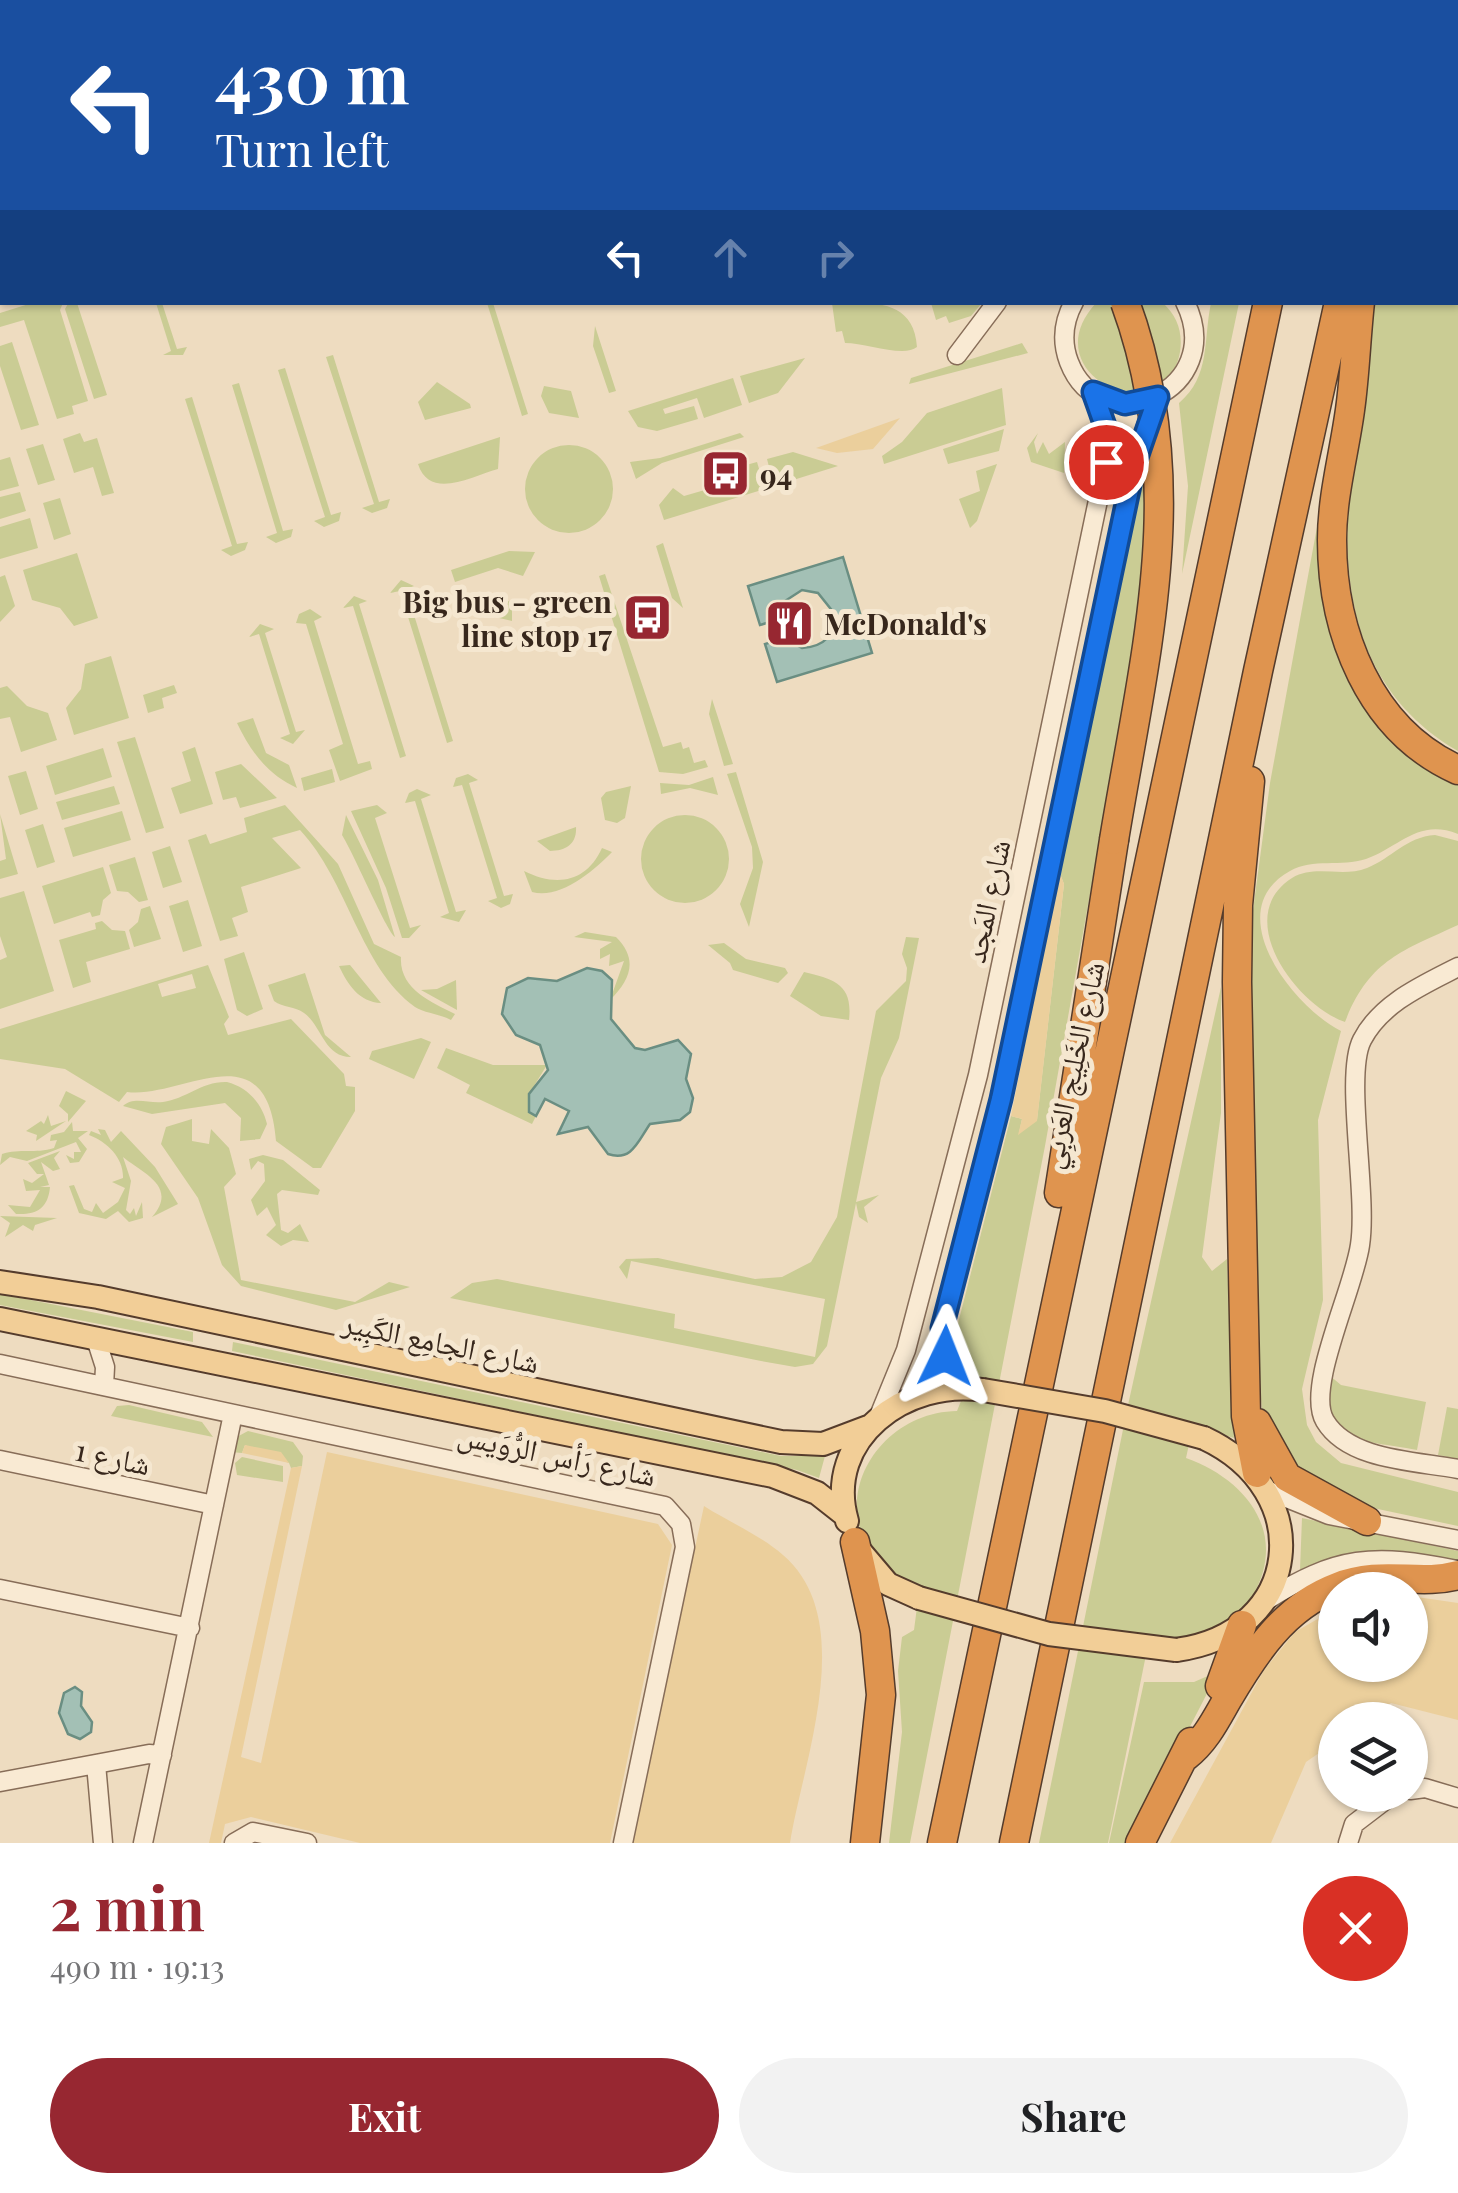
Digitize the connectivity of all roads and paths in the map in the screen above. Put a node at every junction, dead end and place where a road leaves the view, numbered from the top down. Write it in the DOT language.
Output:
graph roads {
  1 [pos="995,305"];
  2 [pos="1073,305"];
  3 [pos="1126,305"];
  4 [pos="1186,305"];
  5 [pos="1201,305"];
  6 [pos="1267,305"];
  7 [pos="1338,305"];
  8 [pos="1360,305"];
  9 [pos="1195,333"];
  10 [pos="958,355"];
  11 [pos="1093,392"];
  12 [pos="1158,397"];
  13 [pos="1258,670"];
  14 [pos="1458,770"];
  15 [pos="1458,967"];
  16 [pos="0,1282"];
  17 [pos="1057,1284"];
  18 [pos="0,1319"];
  19 [pos="96,1339"];
  20 [pos="134,1347"];
  21 [pos="0,1364"];
  22 [pos="105,1381"];
  23 [pos="978,1389"];
  24 [pos="1245,1390"];
  25 [pos="233,1414"];
  26 [pos="874,1421"];
  27 [pos="0,1460"];
  28 [pos="1458,1469"];
  29 [pos="1262,1482"];
  30 [pos="214,1505"];
  31 [pos="1367,1521"];
  32 [pos="850,1529"];
  33 [pos="1458,1540"];
  34 [pos="1458,1572"];
  35 [pos="0,1589"];
  36 [pos="1263,1602"];
  37 [pos="1242,1625"];
  38 [pos="190,1628"];
  39 [pos="162,1755"];
  40 [pos="1186,1756"];
  41 [pos="96,1764"];
  42 [pos="0,1782"];
  43 [pos="1428,1789"];
  44 [pos="1458,1798"];
  45 [pos="1365,1812"];
  46 [pos="104,1843"];
  47 [pos="143,1843"];
  48 [pos="234,1843"];
  49 [pos="307,1843"];
  50 [pos="623,1843"];
  51 [pos="865,1843"];
  52 [pos="942,1843"];
  53 [pos="1014,1843"];
  54 [pos="1140,1843"];
  55 [pos="1348,1843"];
  1 -- 10 [label="street"];
  2 -- 11 [label="street, شارع المَجد"];
  3 -- 17 [label="highway, bridge"];
  4 -- 9 [label="street"];
  5 -- 9 [label="street"];
  6 -- 17 [label="highway, شارع الخَلِيج العَربِي"];
  7 -- 13 [label="highway"];
  8 -- 14 [label="highway"];
  9 -- 12 [label="street"];
  11 -- 12 [label="street"];
  11 -- 26 [label="street, شارع المَجد"];
  12 -- 23 [label="street, شارع المَجد"];
  13 -- 24 [label="highway"];
  13 -- 53 [label="highway"];
  15 -- 28 [label="street"];
  16 -- 26 [label="main road, شارع الجامِع الكَبِير"];
  17 -- 52 [label="highway, شارع الخَلِيج العَربِي"];
  18 -- 19 [label="main road"];
  19 -- 20 [label="main road"];
  19 -- 22 [label="street"];
  20 -- 22 [label="street"];
  20 -- 32 [label="main road"];
  21 -- 22 [label="street, شارع رَأس الرُّوَيس"];
  22 -- 25 [label="street, شارع رَأس الرُّوَيس"];
  23 -- 26 [label="main road, شارع الجامِع الكَبِير"];
  23 -- 29 [label="main road, شارع الجامِع الكَبِير, bridge"];
  24 -- 29 [label="highway"];
  24 -- 31 [label="highway"];
  25 -- 30 [label="street"];
  25 -- 50 [label="street, شارع رَأس الرُّوَيس"];
  26 -- 32 [label="main road"];
  27 -- 30 [label="street, شارع 1"];
  29 -- 31 [label="street"];
  29 -- 36 [label="main road"];
  30 -- 38 [label="street"];
  31 -- 33 [label="street"];
  32 -- 37 [label="main road, bridge"];
  32 -- 51 [label="highway"];
  34 -- 36 [label="street"];
  34 -- 40 [label="highway"];
  35 -- 38 [label="street"];
  36 -- 37 [label="main road"];
  37 -- 40 [label="highway"];
  38 -- 39 [label="street"];
  39 -- 41 [label="street"];
  39 -- 47 [label="street"];
  40 -- 54 [label="highway"];
  41 -- 42 [label="street"];
  41 -- 46 [label="street"];
  43 -- 44 [label="street"];
  45 -- 55 [label="street"];
  48 -- 49 [label="street"];
}
